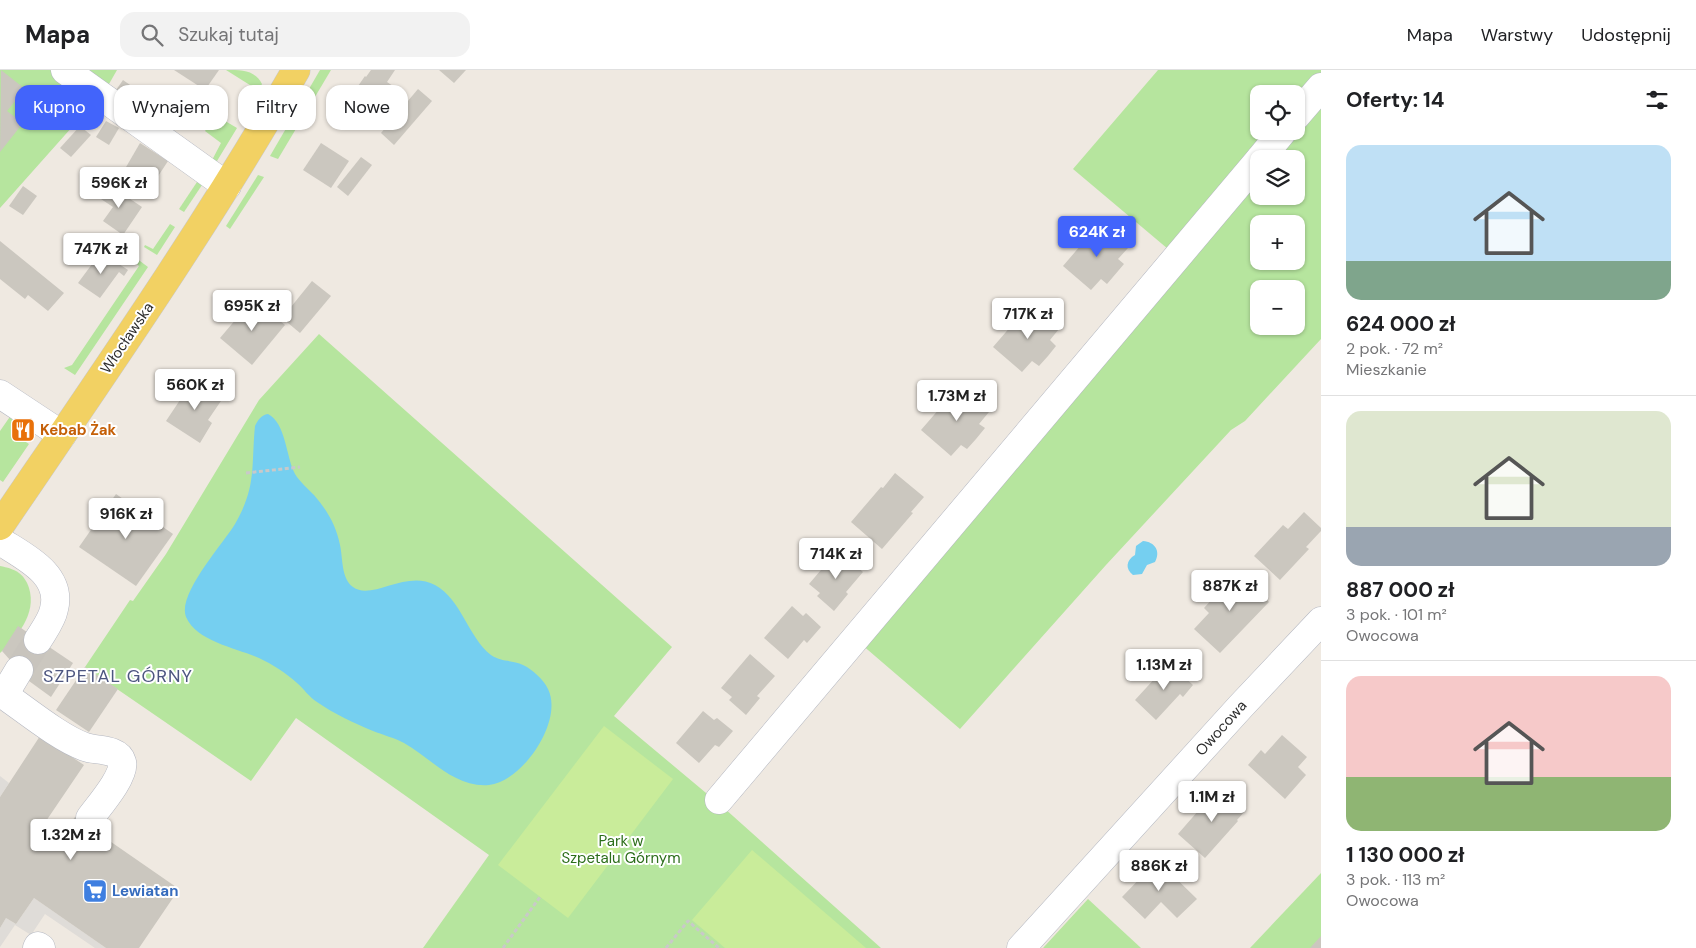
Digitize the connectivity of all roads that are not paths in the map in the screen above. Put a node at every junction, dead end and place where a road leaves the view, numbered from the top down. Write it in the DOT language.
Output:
graph roads {
  1 [pos="65,70"];
  2 [pos="296,70"];
  3 [pos="1321,87"];
  4 [pos="1305,106"];
  5 [pos="1276,140"];
  6 [pos="1267,150"];
  7 [pos="1250,171"];
  8 [pos="227,186"];
  9 [pos="0,394"];
  10 [pos="62,435"];
  11 [pos="0,526"];
  12 [pos="0,541"];
  13 [pos="1321,621"];
  14 [pos="38,640"];
  15 [pos="19,670"];
  16 [pos="2,695"];
  17 [pos="719,800"];
  18 [pos="90,818"];
  19 [pos="1021,948"];
  1 -- 8 [label="street"];
  2 -- 8 [label="main road, Włocławska"];
  3 -- 4 [label="street"];
  5 -- 6 [label="street"];
  7 -- 17 [label="street"];
  8 -- 10 [label="main road, Włocławska"];
  9 -- 10 [label="street"];
  10 -- 11 [label="main road, Włocławska"];
  12 -- 14 [label="street"];
  13 -- 19 [label="street, Owocowa"];
  15 -- 16 [label="street"];
  16 -- 18 [label="street"];
}
